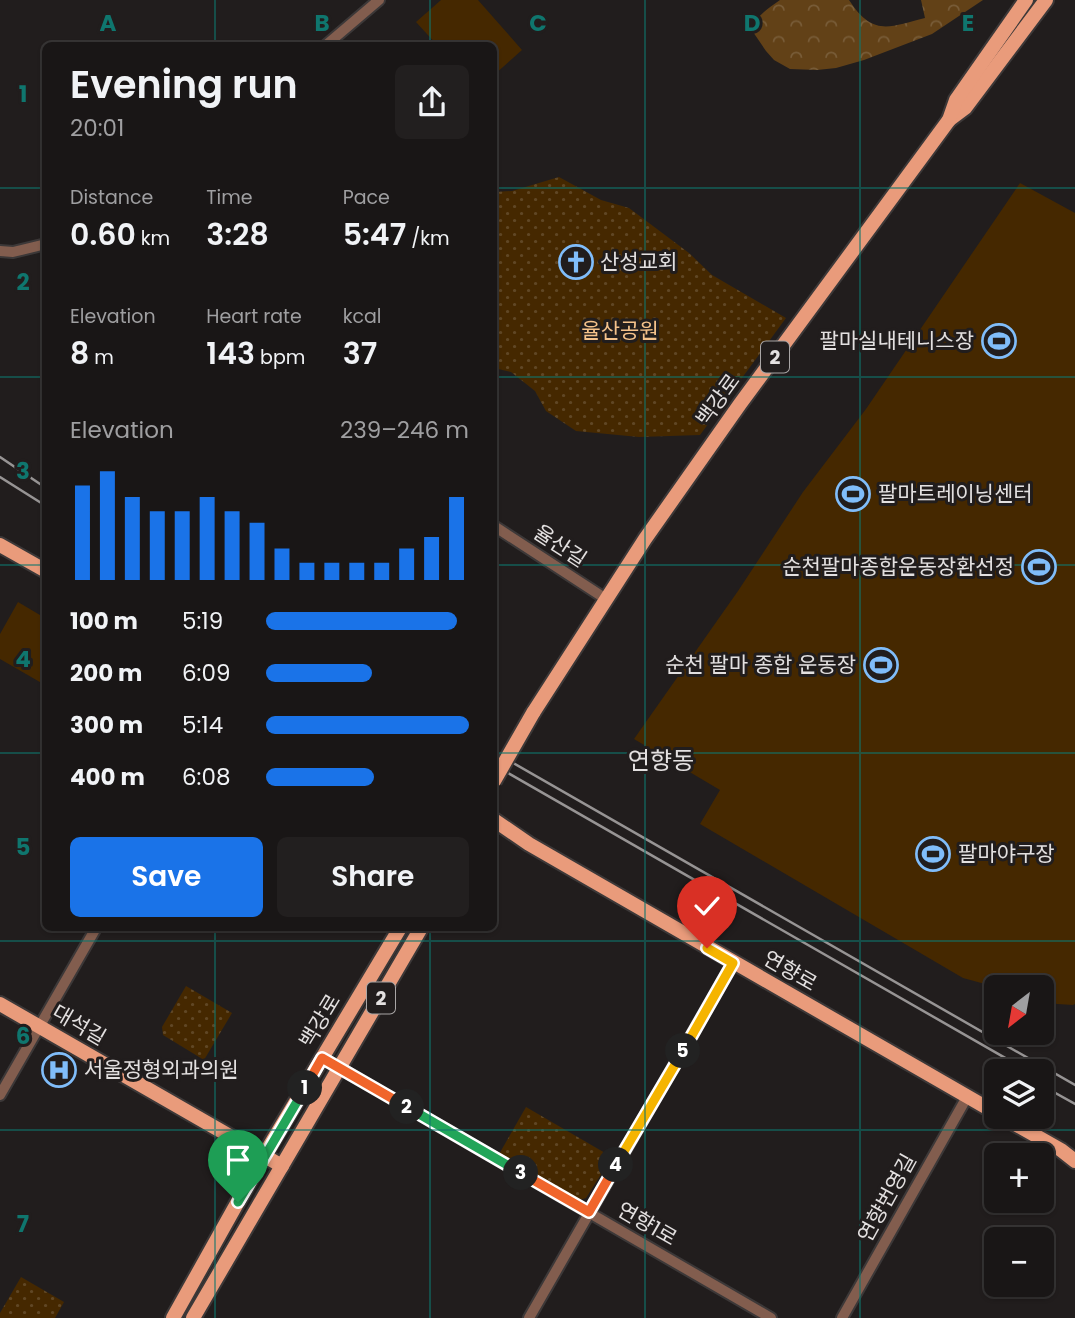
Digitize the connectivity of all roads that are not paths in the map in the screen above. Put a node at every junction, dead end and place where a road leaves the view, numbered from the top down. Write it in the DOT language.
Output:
graph roads {
  1 [pos="379,0"];
  2 [pos="1026,0"];
  3 [pos="1046,0"];
  4 [pos="330,42"];
  5 [pos="948,120"];
  6 [pos="42,245"];
  7 [pos="0,251"];
  8 [pos="497,528"];
  9 [pos="0,545"];
  10 [pos="42,569"];
  11 [pos="606,599"];
  12 [pos="497,776"];
  13 [pos="497,822"];
  14 [pos="94,931"];
  15 [pos="398,931"];
  16 [pos="419,931"];
  17 [pos="733,963"];
  18 [pos="0,1004"];
  19 [pos="39,1026"];
  20 [pos="322,1058"];
  21 [pos="340,1069"];
  22 [pos="0,1095"];
  23 [pos="967,1097"];
  24 [pos="984,1106"];
  25 [pos="1024,1129"];
  26 [pos="264,1155"];
  27 [pos="1075,1161"];
  28 [pos="282,1166"];
  29 [pos="589,1212"];
  30 [pos="173,1318"];
  31 [pos="193,1318"];
  32 [pos="529,1318"];
  33 [pos="771,1318"];
  34 [pos="842,1318"];
  1 -- 4 [label="street"];
  2 -- 5 [label="main road, 백강로 / 2"];
  3 -- 5 [label="main road, 백강로"];
  5 -- 11 [label="main road, 백강로 / 2"];
  6 -- 7 [label="street"];
  8 -- 11 [label="street, 율산길"];
  9 -- 10 [label="main road"];
  11 -- 12 [label="main road, 백강로 / 2, bridge"];
  13 -- 17 [label="main road, 연향로"];
  14 -- 19 [label="street"];
  15 -- 20 [label="main road, 백강로 / 2"];
  16 -- 21 [label="main road, 백강로 / 2"];
  17 -- 23 [label="main road, 연향로"];
  17 -- 29 [label="street"];
  18 -- 19 [label="main road, 대석길"];
  19 -- 22 [label="street"];
  19 -- 26 [label="main road, 대석길"];
  20 -- 21 [label="street, 연향1로"];
  20 -- 26 [label="main road, 백강로 / 2"];
  21 -- 28 [label="main road, 백강로 / 2"];
  21 -- 29 [label="street, 연향1로"];
  23 -- 24 [label="main road, 연향로"];
  23 -- 34 [label="street, 연향번영길"];
  25 -- 27 [label="main road"];
  26 -- 28 [label="main road, 대석길"];
  26 -- 30 [label="main road, 백강로 / 2"];
  28 -- 31 [label="main road, 백강로 / 2"];
  29 -- 32 [label="street"];
  29 -- 33 [label="street, 연향1로"];
}
